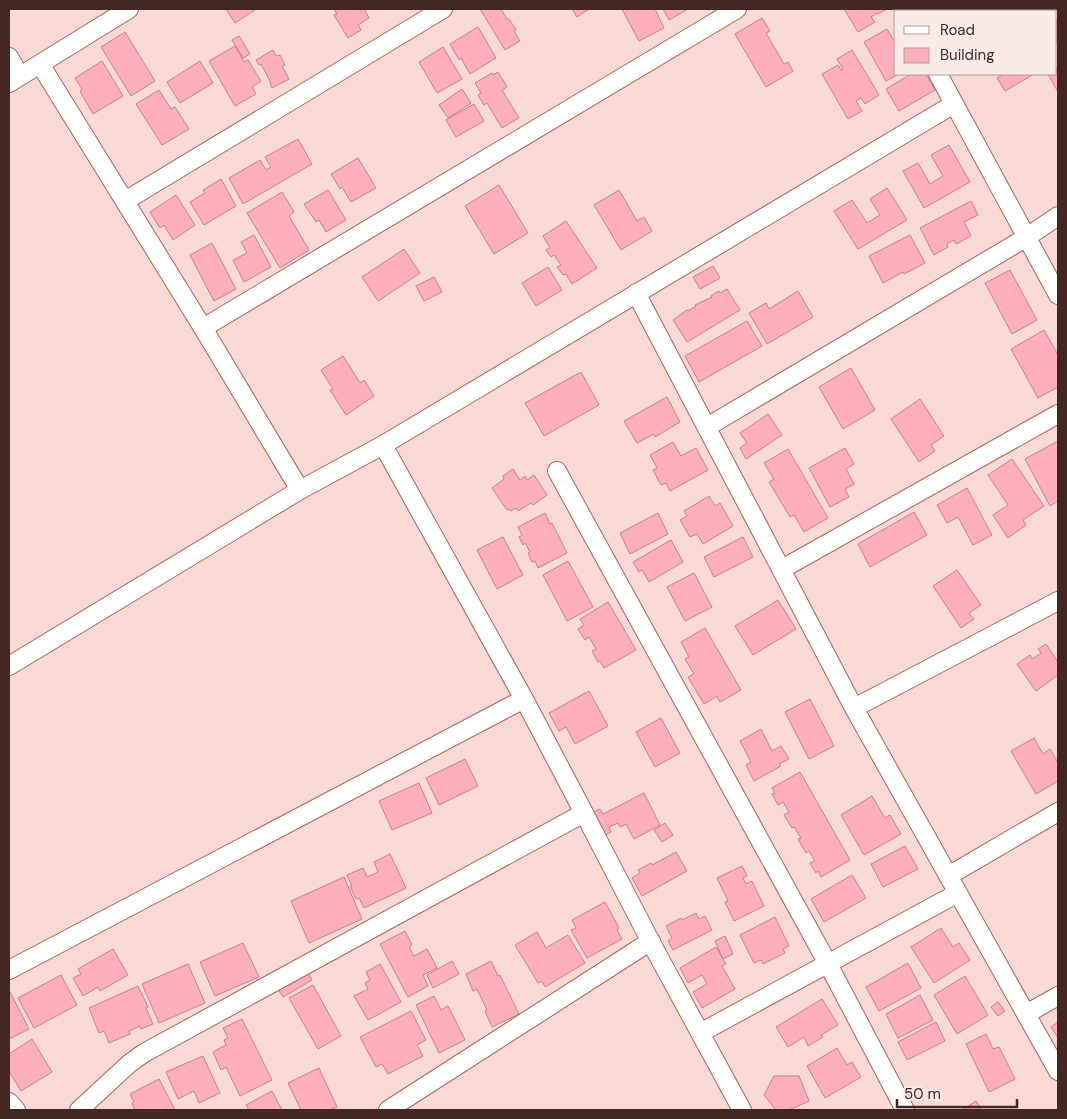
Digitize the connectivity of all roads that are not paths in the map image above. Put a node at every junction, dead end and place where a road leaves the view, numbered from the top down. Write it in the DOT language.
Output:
graph roads {
  1 [pos="129,9"];
  2 [pos="443,9"];
  3 [pos="737,9"];
  4 [pos="9,57"];
  5 [pos="40,64"];
  6 [pos="939,75"];
  7 [pos="14,80"];
  8 [pos="954,104"];
  9 [pos="125,201"];
  10 [pos="1058,216"];
  11 [pos="1026,237"];
  12 [pos="636,293"];
  13 [pos="1058,295"];
  14 [pos="203,328"];
  15 [pos="1058,414"];
  16 [pos="707,427"];
  17 [pos="383,445"];
  18 [pos="557,471"];
  19 [pos="300,490"];
  20 [pos="782,569"];
  21 [pos="1058,601"];
  22 [pos="9,666"];
  23 [pos="524,699"];
  24 [pos="854,708"];
  25 [pos="1058,812"];
  26 [pos="584,813"];
  27 [pos="948,876"];
  28 [pos="958,893"];
  29 [pos="653,946"];
  30 [pos="828,964"];
  31 [pos="9,970"];
  32 [pos="1058,996"];
  33 [pos="1026,1014"];
  34 [pos="700,1033"];
  35 [pos="1058,1071"];
  36 [pos="9,1102"];
  37 [pos="16,1110"];
  38 [pos="79,1110"];
  39 [pos="388,1110"];
  40 [pos="397,1110"];
  41 [pos="742,1110"];
  42 [pos="905,1110"];
  1 -- 5 [label="street"];
  2 -- 9 [label="street"];
  3 -- 14 [label="street"];
  4 -- 7 [label="street"];
  5 -- 7 [label="street"];
  5 -- 9 [label="street"];
  6 -- 8 [label="street"];
  8 -- 11 [label="street"];
  8 -- 12 [label="street"];
  9 -- 14 [label="street"];
  10 -- 11 [label="street"];
  11 -- 13 [label="street"];
  11 -- 16 [label="street"];
  12 -- 16 [label="street"];
  12 -- 17 [label="street"];
  14 -- 19 [label="street"];
  15 -- 20 [label="street"];
  16 -- 20 [label="street"];
  17 -- 19 [label="street"];
  17 -- 23 [label="street"];
  18 -- 30 [label="street"];
  19 -- 22 [label="street"];
  20 -- 24 [label="street"];
  21 -- 24 [label="street"];
  23 -- 26 [label="street"];
  23 -- 31 [label="street"];
  24 -- 27 [label="street"];
  25 -- 27 [label="street"];
  26 -- 29 [label="street"];
  26 -- 38 [label="street"];
  27 -- 28 [label="street"];
  28 -- 30 [label="street"];
  28 -- 33 [label="street"];
  29 -- 34 [label="street"];
  29 -- 39 [label="street"];
  29 -- 40 [label="street"];
  30 -- 34 [label="street"];
  30 -- 42 [label="street"];
  32 -- 33 [label="street"];
  33 -- 35 [label="street"];
  34 -- 41 [label="street"];
  36 -- 37 [label="street"];
}
